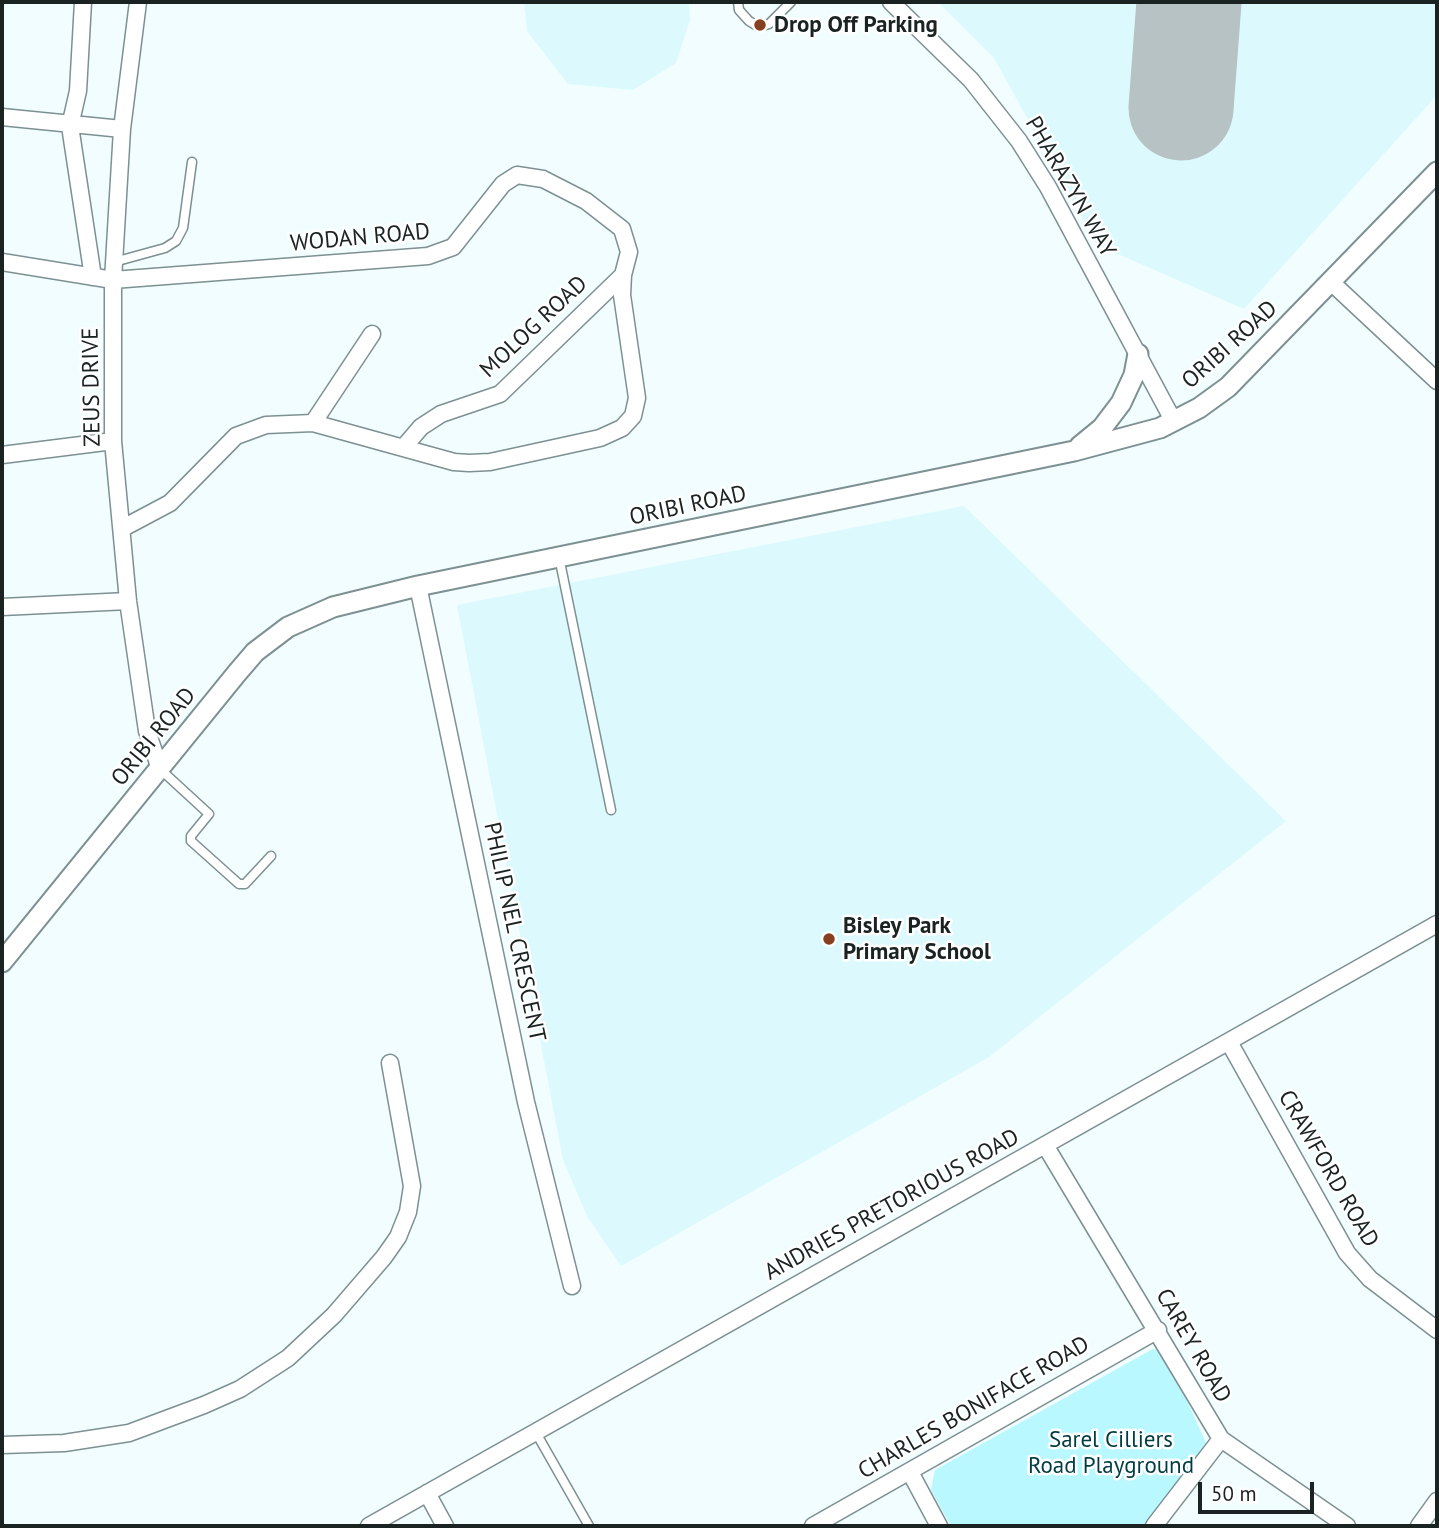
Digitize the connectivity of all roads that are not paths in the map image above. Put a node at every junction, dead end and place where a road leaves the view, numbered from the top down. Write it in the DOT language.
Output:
graph roads {
  1 [pos="83,2"];
  2 [pos="138,2"];
  3 [pos="738,2"];
  4 [pos="791,2"];
  5 [pos="891,2"];
  6 [pos="2,117"];
  7 [pos="70,126"];
  8 [pos="122,129"];
  9 [pos="192,163"];
  10 [pos="1437,172"];
  11 [pos="2,262"];
  12 [pos="114,262"];
  13 [pos="623,275"];
  14 [pos="93,277"];
  15 [pos="113,280"];
  16 [pos="1331,282"];
  17 [pos="372,334"];
  18 [pos="1138,354"];
  19 [pos="1437,382"];
  20 [pos="1174,422"];
  21 [pos="313,423"];
  22 [pos="114,440"];
  23 [pos="403,448"];
  24 [pos="1074,451"];
  25 [pos="2,455"];
  26 [pos="124,528"];
  27 [pos="559,557"];
  28 [pos="418,586"];
  29 [pos="128,601"];
  30 [pos="2,607"];
  31 [pos="160,769"];
  32 [pos="611,810"];
  33 [pos="271,856"];
  34 [pos="1437,924"];
  35 [pos="2,962"];
  36 [pos="1229,1042"];
  37 [pos="390,1063"];
  38 [pos="1045,1145"];
  39 [pos="572,1286"];
  40 [pos="1158,1330"];
  41 [pos="1437,1330"];
  42 [pos="536,1431"];
  43 [pos="1221,1438"];
  44 [pos="2,1445"];
  45 [pos="909,1472"];
  46 [pos="427,1493"];
  47 [pos="1437,1501"];
  48 [pos="369,1526"];
  49 [pos="446,1526"];
  50 [pos="589,1526"];
  51 [pos="813,1526"];
  52 [pos="939,1526"];
  53 [pos="1154,1526"];
  54 [pos="1347,1526"];
  55 [pos="1419,1526"];
  1 -- 7 [label="street"];
  2 -- 8 [label="street, ZEUS DRIVE"];
  3 -- 4 [label="lane"];
  5 -- 18 [label="street, PHARAZYN WAY"];
  6 -- 7 [label="street"];
  7 -- 8 [label="street"];
  7 -- 14 [label="street"];
  8 -- 12 [label="street, ZEUS DRIVE"];
  9 -- 12 [label="lane"];
  10 -- 16 [label="street, ORIBI ROAD"];
  11 -- 14 [label="street"];
  12 -- 15 [label="street, ZEUS DRIVE"];
  13 -- 15 [label="street, WODAN ROAD"];
  13 -- 23 [label="street, MOLOG ROAD"];
  13 -- 23 [label="street, WODAN ROAD"];
  14 -- 15 [label="street"];
  15 -- 22 [label="street, ZEUS DRIVE"];
  16 -- 19 [label="street"];
  16 -- 20 [label="street, ORIBI ROAD"];
  17 -- 21 [label="street"];
  18 -- 20 [label="street, PHARAZYN WAY"];
  18 -- 24 [label="street"];
  20 -- 24 [label="street, ORIBI ROAD"];
  21 -- 23 [label="street, WODAN ROAD"];
  21 -- 26 [label="street, WODAN ROAD"];
  22 -- 25 [label="street"];
  22 -- 26 [label="street, ZEUS DRIVE"];
  24 -- 27 [label="street, ORIBI ROAD"];
  26 -- 29 [label="street, ZEUS DRIVE"];
  27 -- 28 [label="street, ORIBI ROAD"];
  27 -- 32 [label="lane"];
  28 -- 31 [label="street, ORIBI ROAD"];
  28 -- 39 [label="street, PHILIP NEL CRESCENT"];
  29 -- 30 [label="street"];
  29 -- 31 [label="street, ZEUS DRIVE"];
  31 -- 33 [label="lane"];
  31 -- 35 [label="street, ORIBI ROAD"];
  34 -- 36 [label="street, ANDRIES PRETORIOUS ROAD"];
  36 -- 38 [label="street, ANDRIES PRETORIOUS ROAD"];
  36 -- 41 [label="street, CRAWFORD ROAD"];
  37 -- 44 [label="street"];
  38 -- 40 [label="street, CAREY ROAD"];
  38 -- 42 [label="street, ANDRIES PRETORIOUS ROAD"];
  40 -- 43 [label="street, CAREY ROAD"];
  40 -- 45 [label="street, CHARLES BONIFACE ROAD"];
  42 -- 46 [label="street, ANDRIES PRETORIOUS ROAD"];
  42 -- 50 [label="lane"];
  43 -- 53 [label="street"];
  43 -- 54 [label="street, CAREY ROAD"];
  45 -- 51 [label="street, CHARLES BONIFACE ROAD"];
  45 -- 52 [label="street"];
  46 -- 48 [label="street, ANDRIES PRETORIOUS ROAD"];
  46 -- 49 [label="street"];
  47 -- 55 [label="street"];
}
